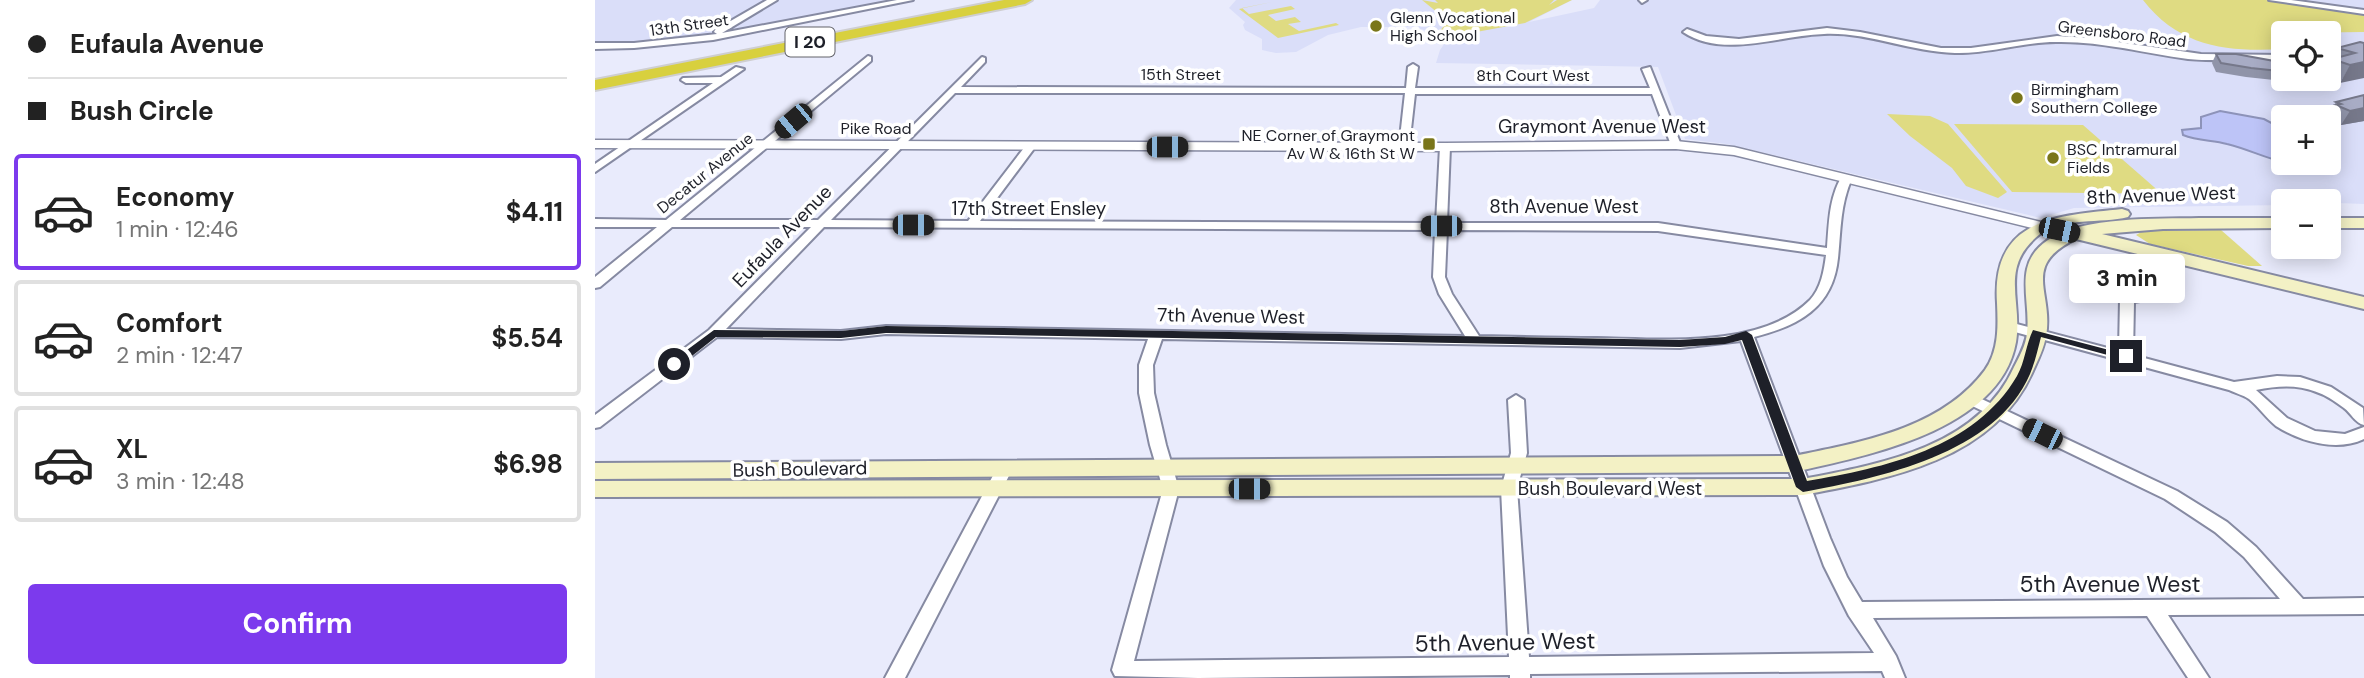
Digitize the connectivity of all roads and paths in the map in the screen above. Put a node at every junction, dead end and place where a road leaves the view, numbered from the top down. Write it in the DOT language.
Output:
graph roads {
  1 [pos="773,0"];
  2 [pos="909,0"];
  3 [pos="989,0"];
  4 [pos="1025,0"];
  5 [pos="2273,0"];
  6 [pos="2364,12"];
  7 [pos="1687,33"];
  8 [pos="707,38"];
  9 [pos="595,47"];
  10 [pos="2271,58"];
  11 [pos="868,59"];
  12 [pos="982,60"];
  13 [pos="1413,67"];
  14 [pos="739,69"];
  15 [pos="1647,69"];
  16 [pos="595,76"];
  17 [pos="686,80"];
  18 [pos="723,80"];
  19 [pos="595,85"];
  20 [pos="952,90"];
  21 [pos="1410,90"];
  22 [pos="1656,91"];
  23 [pos="595,144"];
  24 [pos="630,144"];
  25 [pos="764,145"];
  26 [pos="1676,145"];
  27 [pos="896,146"];
  28 [pos="1031,146"];
  29 [pos="1404,147"];
  30 [pos="1445,147"];
  31 [pos="595,169"];
  32 [pos="1846,177"];
  33 [pos="2271,212"];
  34 [pos="2341,212"];
  35 [pos="2364,212"];
  36 [pos="595,223"];
  37 [pos="669,223"];
  38 [pos="2271,223"];
  39 [pos="2341,223"];
  40 [pos="2364,223"];
  41 [pos="821,224"];
  42 [pos="971,225"];
  43 [pos="1126,226"];
  44 [pos="1441,226"];
  45 [pos="2040,226"];
  46 [pos="2131,226"];
  47 [pos="2078,234"];
  48 [pos="2150,251"];
  49 [pos="1831,252"];
  50 [pos="595,284"];
  51 [pos="2147,296"];
  52 [pos="2364,303"];
  53 [pos="2009,326"];
  54 [pos="2037,332"];
  55 [pos="714,333"];
  56 [pos="1157,334"];
  57 [pos="1746,335"];
  58 [pos="1474,341"];
  59 [pos="2126,356"];
  60 [pos="2234,387"];
  61 [pos="1969,398"];
  62 [pos="1516,400"];
  63 [pos="1997,412"];
  64 [pos="2364,420"];
  65 [pos="595,423"];
  66 [pos="2364,432"];
  67 [pos="1794,464"];
  68 [pos="1515,466"];
  69 [pos="1163,467"];
  70 [pos="1005,468"];
  71 [pos="595,471"];
  72 [pos="1803,487"];
  73 [pos="1509,488"];
  74 [pos="595,489"];
  75 [pos="993,489"];
  76 [pos="1171,489"];
  77 [pos="2364,606"];
  78 [pos="2299,607"];
  79 [pos="2153,609"];
  80 [pos="1856,610"];
  81 [pos="1892,670"];
  82 [pos="1520,672"];
  83 [pos="895,678"];
  84 [pos="2199,678"];
  1 -- 8 [label="street"];
  2 -- 8 [label="street, 13th Street"];
  3 -- 16 [label="highway, I 20"];
  4 -- 19 [label="highway, I 20"];
  5 -- 6 [label="street"];
  7 -- 10 [label="street, Greensboro Road"];
  8 -- 9 [label="street, 13th Street"];
  11 -- 25 [label="street, Decatur Avenue"];
  12 -- 20 [label="street, Eufaula Avenue"];
  13 -- 21 [label="street"];
  14 -- 18 [label="street"];
  15 -- 22 [label="street"];
  17 -- 18 [label="street"];
  18 -- 24 [label="street"];
  20 -- 21 [label="street, 15th Street"];
  20 -- 27 [label="street, Eufaula Avenue"];
  21 -- 22 [label="street, 8th Court West"];
  21 -- 29 [label="street"];
  22 -- 26 [label="street"];
  23 -- 24 [label="street, Pike Road"];
  24 -- 25 [label="street, Pike Road"];
  24 -- 31 [label="street"];
  25 -- 27 [label="street, Pike Road"];
  25 -- 37 [label="street, Decatur Avenue"];
  26 -- 30 [label="street, Graymont Avenue West"];
  26 -- 32 [label="street, Graymont Avenue West"];
  27 -- 28 [label="street, Pike Road"];
  27 -- 41 [label="street, Eufaula Avenue"];
  28 -- 29 [label="street, Graymont Avenue West"];
  28 -- 42 [label="street"];
  29 -- 30 [label="street, Graymont Avenue West"];
  30 -- 44 [label="street"];
  32 -- 45 [label="street, Graymont Avenue West"];
  32 -- 49 [label="street, 7th Avenue West"];
  33 -- 45 [label="main road, 8th Avenue West"];
  34 -- 35 [label="main road"];
  36 -- 37 [label="street, 17th Street Ensley"];
  37 -- 41 [label="street, 17th Street Ensley"];
  37 -- 50 [label="street, Decatur Avenue"];
  38 -- 46 [label="main road, 8th Avenue West"];
  39 -- 40 [label="main road"];
  41 -- 42 [label="street, 17th Street Ensley"];
  41 -- 55 [label="street, Eufaula Avenue"];
  42 -- 43 [label="street, 17th Street Ensley"];
  43 -- 44 [label="street, 8th Avenue West"];
  44 -- 49 [label="street, 8th Avenue West"];
  44 -- 58 [label="street"];
  45 -- 47 [label="main road, Graymont Avenue West"];
  45 -- 53 [label="main road, Bush Boulevard West"];
  46 -- 47 [label="main road, 8th Avenue West"];
  46 -- 48 [label="main road"];
  47 -- 48 [label="main road, Graymont Avenue West"];
  47 -- 54 [label="main road, Bush Boulevard West"];
  48 -- 52 [label="main road, Graymont Avenue West"];
  49 -- 57 [label="street, 7th Avenue West"];
  51 -- 59 [label="street"];
  53 -- 54 [label="street"];
  53 -- 61 [label="main road, Bush Boulevard West"];
  54 -- 59 [label="street"];
  54 -- 63 [label="main road, Bush Boulevard West"];
  55 -- 56 [label="street, 7th Avenue West"];
  55 -- 65 [label="street, Eufaula Avenue"];
  56 -- 58 [label="street, 7th Avenue West"];
  56 -- 69 [label="street"];
  57 -- 58 [label="street, 7th Avenue West"];
  57 -- 67 [label="street"];
  59 -- 60 [label="street"];
  60 -- 64 [label="street"];
  60 -- 66 [label="street"];
  61 -- 63 [label="street"];
  61 -- 67 [label="main road, Bush Boulevard West"];
  62 -- 68 [label="street"];
  63 -- 72 [label="main road, Bush Boulevard West"];
  63 -- 78 [label="street"];
  67 -- 68 [label="main road, Bush Boulevard West"];
  67 -- 72 [label="street"];
  68 -- 69 [label="main road, Bush Boulevard West"];
  68 -- 73 [label="street"];
  69 -- 70 [label="main road, Bush Boulevard West"];
  69 -- 76 [label="street"];
  70 -- 71 [label="main road, Bush Boulevard"];
  70 -- 75 [label="street"];
  72 -- 73 [label="main road, Bush Boulevard West"];
  72 -- 80 [label="street"];
  73 -- 76 [label="main road, Bush Boulevard West"];
  73 -- 82 [label="street"];
  74 -- 75 [label="main road, Bush Boulevard"];
  75 -- 76 [label="main road, Bush Boulevard West"];
  75 -- 83 [label="street"];
  76 -- 82 [label="street, 5th Avenue West"];
  77 -- 78 [label="street, 5th Avenue West"];
  78 -- 79 [label="street, 5th Avenue West"];
  79 -- 80 [label="street, 5th Avenue West"];
  79 -- 84 [label="street"];
  80 -- 81 [label="street"];
  81 -- 82 [label="street, 5th Avenue West"];
}
